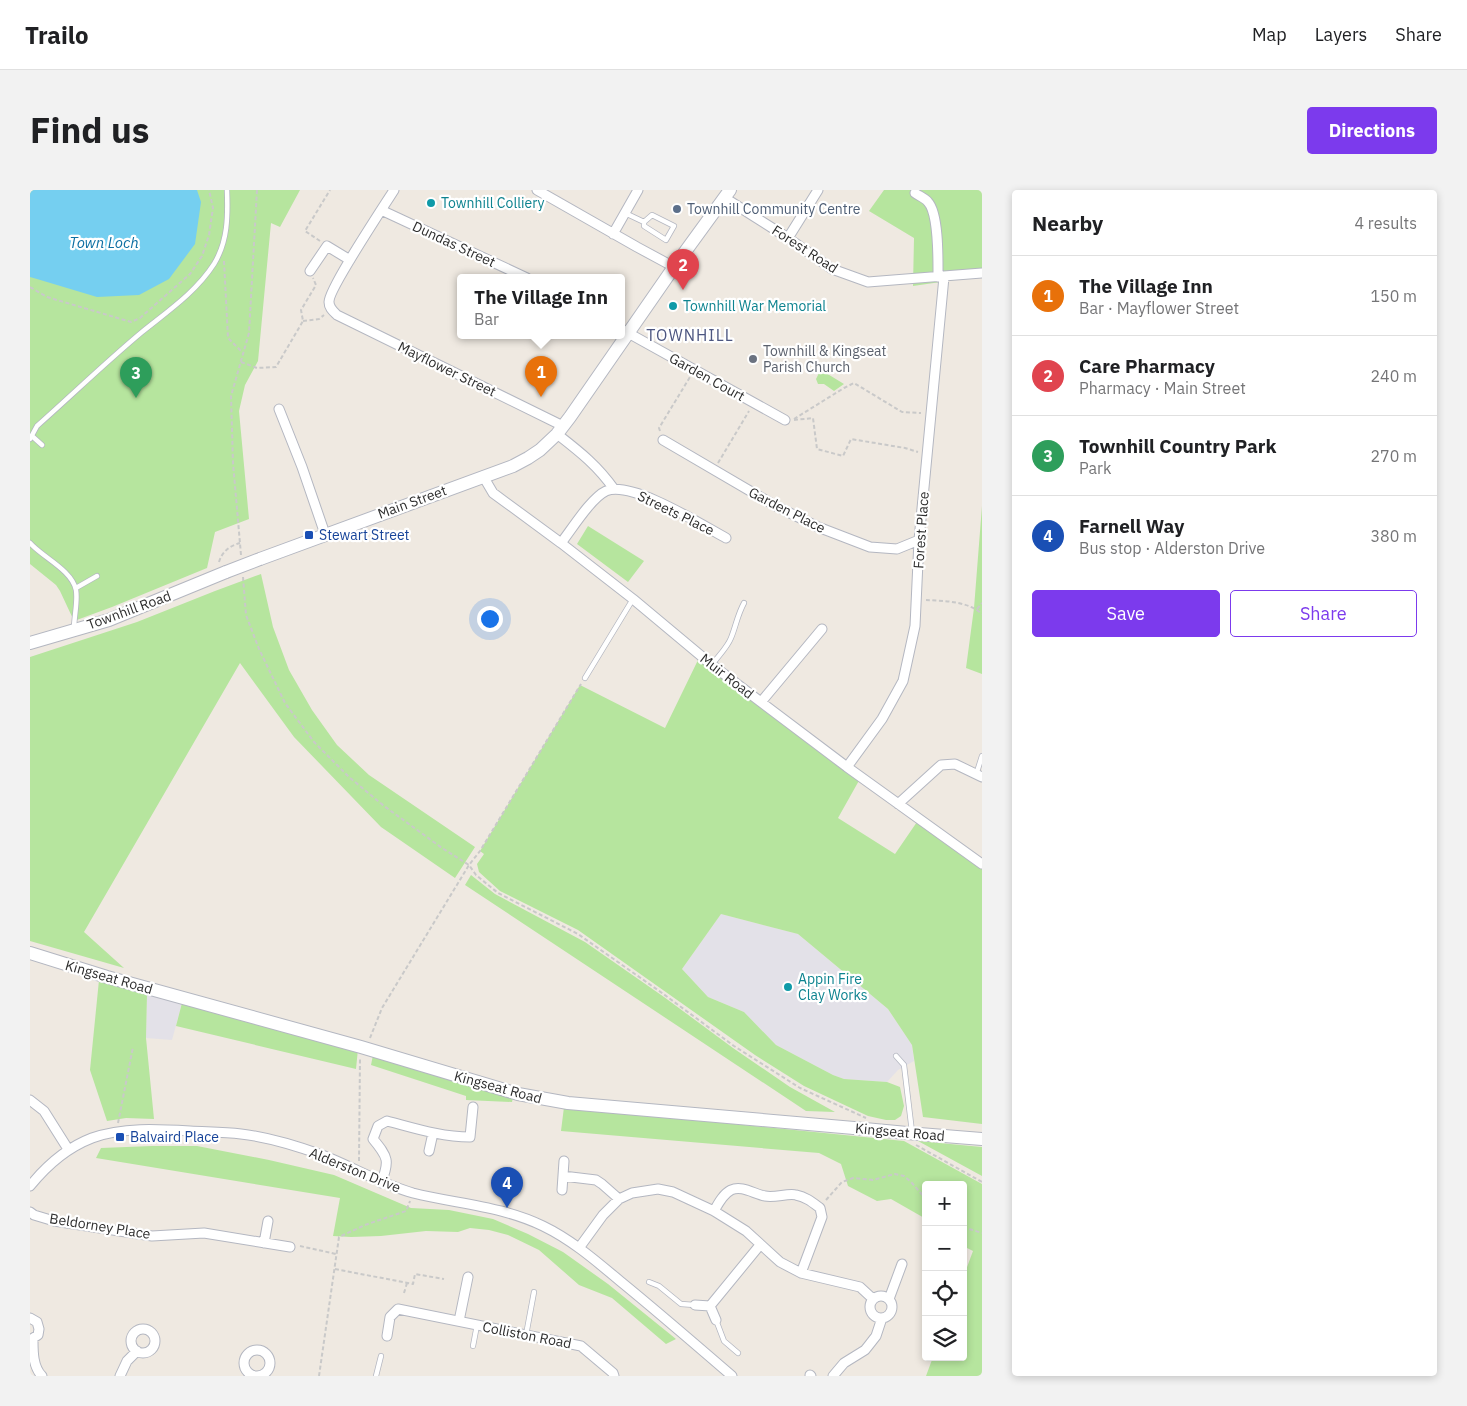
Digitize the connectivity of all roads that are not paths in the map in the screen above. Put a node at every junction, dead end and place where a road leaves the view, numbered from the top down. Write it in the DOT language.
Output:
graph roads {
  1 [pos="227,190"];
  2 [pos="394,190"];
  3 [pos="537,190"];
  4 [pos="638,190"];
  5 [pos="818,190"];
  6 [pos="915,193"];
  7 [pos="728,194"];
  8 [pos="381,210"];
  9 [pos="625,213"];
  10 [pos="644,222"];
  11 [pos="613,234"];
  12 [pos="788,238"];
  13 [pos="350,260"];
  14 [pos="674,267"];
  15 [pos="310,271"];
  16 [pos="982,273"];
  17 [pos="517,274"];
  18 [pos="941,277"];
  19 [pos="625,330"];
  20 [pos="625,332"];
  21 [pos="619,339"];
  22 [pos="280,409"];
  23 [pos="785,420"];
  24 [pos="560,430"];
  25 [pos="31,438"];
  26 [pos="663,440"];
  27 [pos="42,446"];
  28 [pos="482,476"];
  29 [pos="614,489"];
  30 [pos="325,534"];
  31 [pos="726,538"];
  32 [pos="919,540"];
  33 [pos="30,543"];
  34 [pos="561,543"];
  35 [pos="260,559"];
  36 [pos="98,576"];
  37 [pos="76,588"];
  38 [pos="633,599"];
  39 [pos="744,603"];
  40 [pos="822,629"];
  41 [pos="74,630"];
  42 [pos="30,643"];
  43 [pos="712,665"];
  44 [pos="585,678"];
  45 [pos="761,702"];
  46 [pos="982,756"];
  47 [pos="847,767"];
  48 [pos="979,776"];
  49 [pos="898,804"];
  50 [pos="982,864"];
  51 [pos="30,954"];
  52 [pos="896,1056"];
  53 [pos="30,1100"];
  54 [pos="473,1107"];
  55 [pos="433,1133"];
  56 [pos="912,1138"];
  57 [pos="982,1139"];
  58 [pos="68,1149"];
  59 [pos="428,1151"];
  60 [pos="564,1161"];
  61 [pos="563,1176"];
  62 [pos="381,1183"];
  63 [pos="30,1186"];
  64 [pos="562,1190"];
  65 [pos="619,1199"];
  66 [pos="714,1211"];
  67 [pos="30,1212"];
  68 [pos="268,1221"];
  69 [pos="264,1243"];
  70 [pos="760,1245"];
  71 [pos="290,1247"];
  72 [pos="579,1248"];
  73 [pos="902,1264"];
  74 [pos="801,1273"];
  75 [pos="468,1277"];
  76 [pos="649,1282"];
  77 [pos="534,1292"];
  78 [pos="873,1299"];
  79 [pos="889,1299"];
  80 [pos="695,1305"];
  81 [pos="710,1306"];
  82 [pos="30,1318"];
  83 [pos="882,1318"];
  84 [pos="716,1320"];
  85 [pos="459,1321"];
  86 [pos="477,1325"];
  87 [pos="526,1335"];
  88 [pos="387,1336"];
  89 [pos="31,1340"];
  90 [pos="473,1346"];
  91 [pos="137,1352"];
  92 [pos="738,1353"];
  93 [pos="381,1356"];
  94 [pos="42,1376"];
  95 [pos="120,1376"];
  96 [pos="376,1376"];
  97 [pos="614,1376"];
  98 [pos="732,1376"];
  99 [pos="833,1376"];
  1 -- 25 [label="lane"];
  2 -- 8 [label="street"];
  3 -- 11 [label="street"];
  4 -- 9 [label="street"];
  5 -- 12 [label="street"];
  6 -- 18 [label="street, Forest Place"];
  7 -- 12 [label="street, Forest Road"];
  7 -- 14 [label="street, Main Street"];
  8 -- 13 [label="street"];
  8 -- 17 [label="street, Dundas Street"];
  9 -- 10 [label="lane"];
  9 -- 11 [label="street"];
  10 -- 10 [label="lane"];
  11 -- 14 [label="street"];
  12 -- 18 [label="street, Forest Road"];
  13 -- 15 [label="street"];
  13 -- 24 [label="street, Mayflower Street"];
  14 -- 19 [label="street, Main Street"];
  16 -- 18 [label="street, Forest Road"];
  18 -- 32 [label="street, Forest Place"];
  20 -- 23 [label="street, Garden Court"];
  21 -- 24 [label="street, Main Street"];
  22 -- 30 [label="street"];
  24 -- 28 [label="street, Main Street"];
  24 -- 29 [label="street"];
  25 -- 27 [label="lane"];
  26 -- 32 [label="street, Garden Place"];
  28 -- 30 [label="street, Main Street"];
  28 -- 34 [label="street, Muir Road"];
  29 -- 31 [label="street, Streets Place"];
  29 -- 34 [label="street"];
  30 -- 35 [label="street, Main Street"];
  32 -- 47 [label="street, Forest Place"];
  33 -- 37 [label="lane"];
  34 -- 38 [label="street, Muir Road"];
  35 -- 41 [label="street, Townhill Road, bridge"];
  36 -- 37 [label="lane"];
  37 -- 41 [label="lane"];
  38 -- 43 [label="street, Muir Road"];
  38 -- 44 [label="lane"];
  39 -- 43 [label="lane"];
  40 -- 45 [label="street"];
  41 -- 42 [label="street, Townhill Road"];
  43 -- 45 [label="street, Muir Road"];
  45 -- 47 [label="street, Muir Road"];
  46 -- 48 [label="lane"];
  47 -- 49 [label="street, Muir Road"];
  48 -- 49 [label="street"];
  49 -- 50 [label="street, Muir Road"];
  51 -- 56 [label="street, Kingseat Road, bridge"];
  52 -- 56 [label="lane"];
  53 -- 58 [label="street"];
  54 -- 55 [label="street"];
  55 -- 59 [label="street"];
  55 -- 62 [label="street"];
  56 -- 57 [label="street, Kingseat Road"];
  58 -- 62 [label="street, Alderston Drive"];
  58 -- 63 [label="street, Alderston Drive"];
  60 -- 61 [label="street"];
  61 -- 64 [label="street"];
  61 -- 65 [label="street"];
  62 -- 72 [label="street, Alderston Drive"];
  65 -- 66 [label="street"];
  65 -- 72 [label="street"];
  66 -- 70 [label="street"];
  66 -- 74 [label="street"];
  67 -- 69 [label="street, Beldorney Place"];
  68 -- 69 [label="street"];
  69 -- 71 [label="street, Beldorney Place"];
  70 -- 74 [label="street"];
  70 -- 81 [label="street"];
  72 -- 98 [label="street, Alderston Drive"];
  73 -- 79 [label="street"];
  74 -- 78 [label="street"];
  75 -- 85 [label="street"];
  76 -- 80 [label="lane"];
  77 -- 87 [label="lane"];
  78 -- 79 [label="street"];
  78 -- 83 [label="street"];
  79 -- 83 [label="street"];
  80 -- 81 [label="street"];
  81 -- 84 [label="street"];
  82 -- 89 [label="street"];
  83 -- 99 [label="street"];
  84 -- 92 [label="lane"];
  85 -- 86 [label="street, Colliston Road"];
  85 -- 88 [label="street, Colliston Road"];
  86 -- 87 [label="street, Colliston Road"];
  86 -- 90 [label="lane"];
  87 -- 97 [label="street, Colliston Road"];
  89 -- 94 [label="street"];
  91 -- 95 [label="street"];
  93 -- 96 [label="lane"];
}
